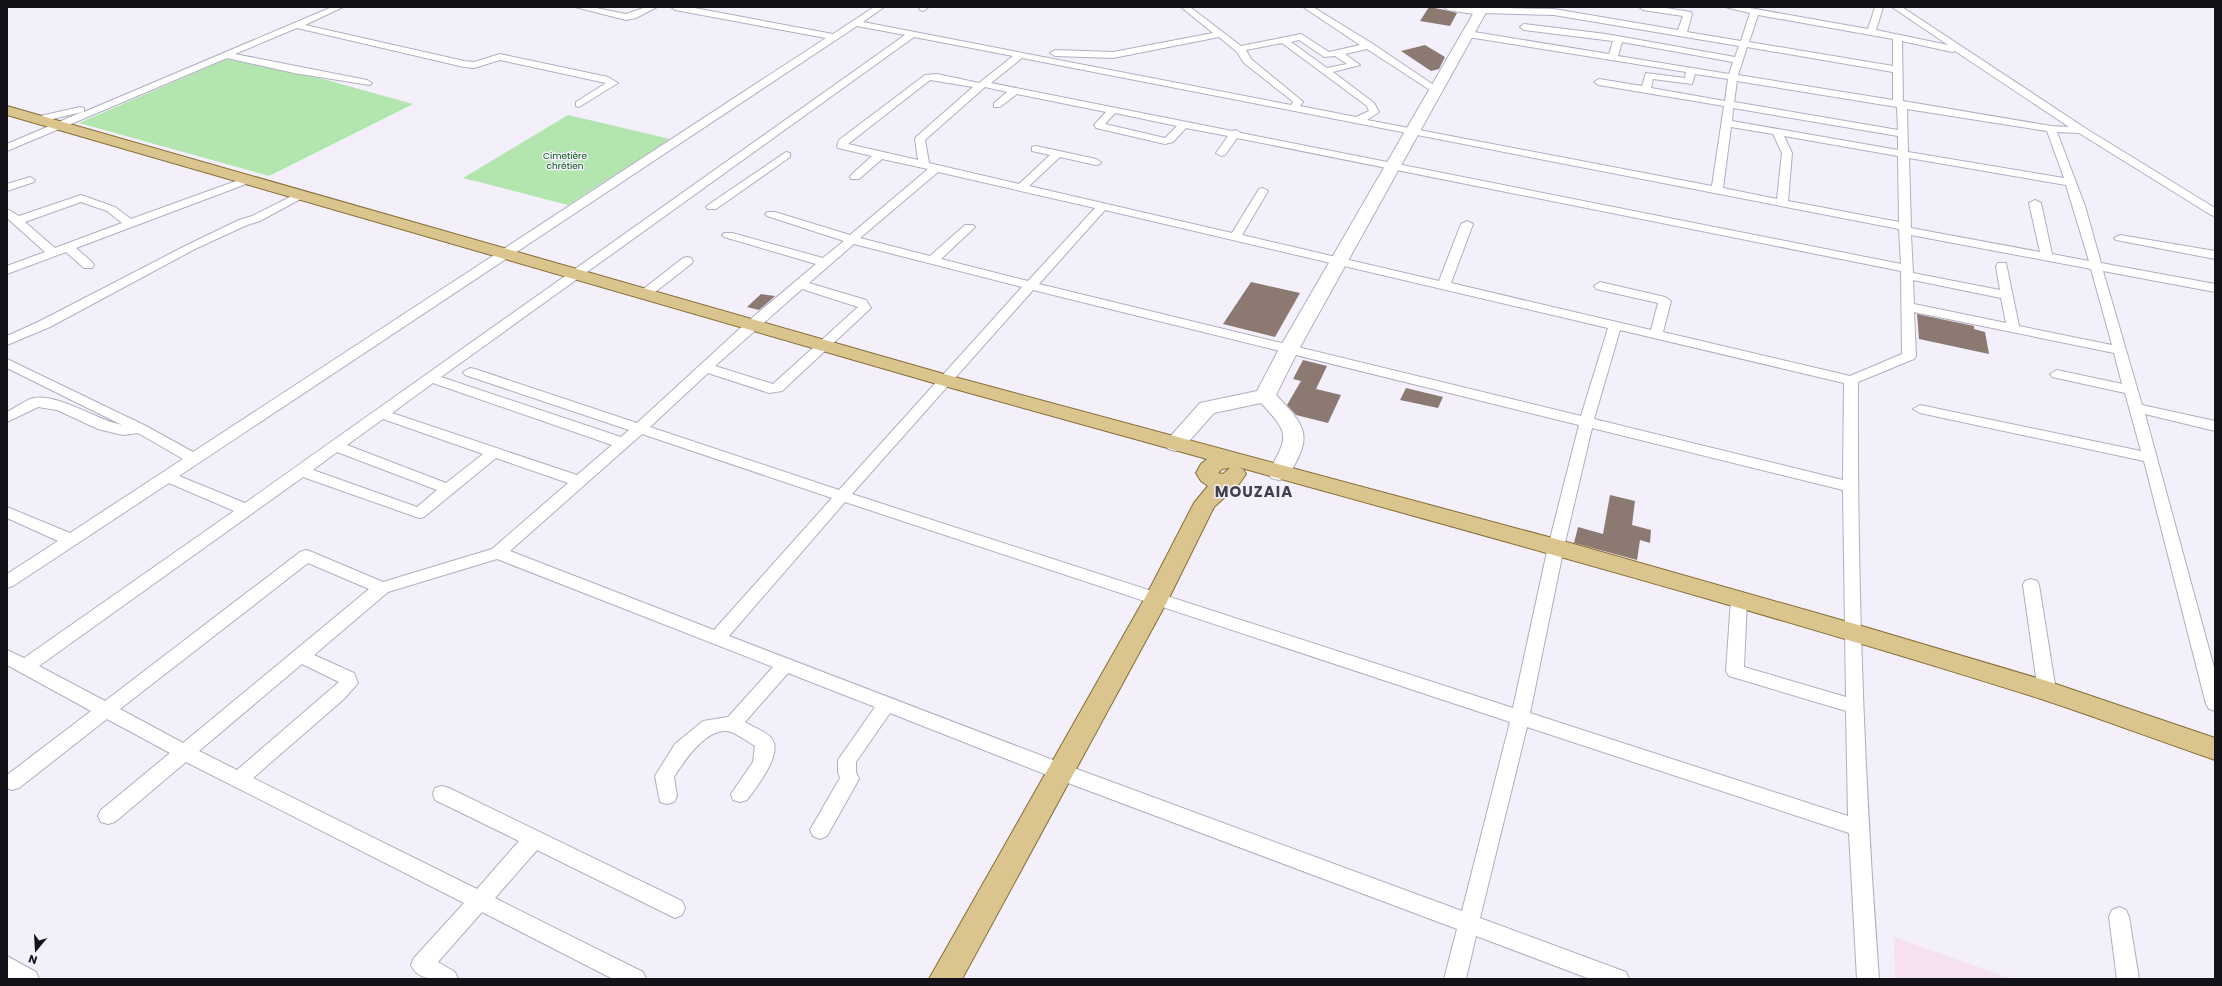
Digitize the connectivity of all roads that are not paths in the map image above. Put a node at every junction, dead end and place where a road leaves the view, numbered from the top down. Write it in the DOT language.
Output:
graph roads {
  1 [pos="339,7"];
  2 [pos="579,7"];
  3 [pos="653,7"];
  4 [pos="675,7"];
  5 [pos="880,7"];
  6 [pos="1185,7"];
  7 [pos="1308,7"];
  8 [pos="1448,7"];
  9 [pos="1579,7"];
  10 [pos="1643,7"];
  11 [pos="1729,7"];
  12 [pos="1878,7"];
  13 [pos="1895,7"];
  14 [pos="1504,9"];
  15 [pos="1481,10"];
  16 [pos="1755,12"];
  17 [pos="1575,16"];
  18 [pos="858,21"];
  19 [pos="296,25"];
  20 [pos="1524,27"];
  21 [pos="1871,32"];
  22 [pos="1682,33"];
  23 [pos="913,34"];
  24 [pos="1221,34"];
  25 [pos="1468,34"];
  26 [pos="834,37"];
  27 [pos="1898,38"];
  28 [pos="1618,39"];
  29 [pos="1283,40"];
  30 [pos="1743,43"];
  31 [pos="1370,46"];
  32 [pos="1239,49"];
  33 [pos="1959,51"];
  34 [pos="1337,53"];
  35 [pos="226,55"];
  36 [pos="1020,55"];
  37 [pos="1613,56"];
  38 [pos="1738,60"];
  39 [pos="1691,69"];
  40 [pos="1898,70"];
  41 [pos="1325,72"];
  42 [pos="1733,76"];
  43 [pos="1599,82"];
  44 [pos="367,83"];
  45 [pos="982,85"];
  46 [pos="1015,90"];
  47 [pos="1436,90"];
  48 [pos="1646,90"];
  49 [pos="112,104"];
  50 [pos="579,104"];
  51 [pos="1729,104"];
  52 [pos="1900,104"];
  53 [pos="997,105"];
  54 [pos="1294,108"];
  55 [pos="1114,109"];
  56 [pos="7,110"];
  57 [pos="40,119"];
  58 [pos="1357,121"];
  59 [pos="1185,123"];
  60 [pos="1726,123"];
  61 [pos="63,125"];
  62 [pos="2051,129"];
  63 [pos="2081,130"];
  64 [pos="1413,131"];
  65 [pos="1778,132"];
  66 [pos="1236,134"];
  67 [pos="1903,134"];
  68 [pos="7,148"];
  69 [pos="1036,149"];
  70 [pos="1221,153"];
  71 [pos="1058,154"];
  72 [pos="1904,154"];
  73 [pos="786,155"];
  74 [pos="880,155"];
  75 [pos="1096,162"];
  76 [pos="730,165"];
  77 [pos="1394,165"];
  78 [pos="930,167"];
  79 [pos="761,173"];
  80 [pos="855,177"];
  81 [pos="250,179"];
  82 [pos="30,180"];
  83 [pos="2071,183"];
  84 [pos="7,188"];
  85 [pos="1022,188"];
  86 [pos="1263,191"];
  87 [pos="1717,191"];
  88 [pos="302,194"];
  89 [pos="2035,203"];
  90 [pos="1782,204"];
  91 [pos="712,207"];
  92 [pos="1102,207"];
  93 [pos="7,212"];
  94 [pos="772,214"];
  95 [pos="2215,214"];
  96 [pos="14,224"];
  97 [pos="130,224"];
  98 [pos="1467,224"];
  99 [pos="969,227"];
  100 [pos="1906,229"];
  101 [pos="728,235"];
  102 [pos="1234,237"];
  103 [pos="2120,238"];
  104 [pos="853,240"];
  105 [pos="68,248"];
  106 [pos="54,253"];
  107 [pos="507,253"];
  108 [pos="2215,255"];
  109 [pos="2047,258"];
  110 [pos="933,260"];
  111 [pos="687,261"];
  112 [pos="1340,261"];
  113 [pos="826,263"];
  114 [pos="88,265"];
  115 [pos="2002,266"];
  116 [pos="2095,266"];
  117 [pos="7,270"];
  118 [pos="1907,272"];
  119 [pos="577,273"];
  120 [pos="800,284"];
  121 [pos="1029,285"];
  122 [pos="1444,285"];
  123 [pos="1600,286"];
  124 [pos="2215,288"];
  125 [pos="646,294"];
  126 [pos="2007,295"];
  127 [pos="1908,307"];
  128 [pos="752,325"];
  129 [pos="1614,325"];
  130 [pos="2013,329"];
  131 [pos="1656,334"];
  132 [pos="7,341"];
  133 [pos="823,345"];
  134 [pos="1289,349"];
  135 [pos="2119,350"];
  136 [pos="7,362"];
  137 [pos="707,368"];
  138 [pos="470,372"];
  139 [pos="2057,374"];
  140 [pos="430,378"];
  141 [pos="944,380"];
  142 [pos="1851,380"];
  143 [pos="2130,390"];
  144 [pos="1265,396"];
  145 [pos="2136,408"];
  146 [pos="1920,409"];
  147 [pos="381,414"];
  148 [pos="7,418"];
  149 [pos="1586,423"];
  150 [pos="2215,426"];
  151 [pos="141,429"];
  152 [pos="639,430"];
  153 [pos="622,444"];
  154 [pos="1175,444"];
  155 [pos="335,446"];
  156 [pos="494,452"];
  157 [pos="2150,458"];
  158 [pos="194,459"];
  159 [pos="302,471"];
  160 [pos="1279,473"];
  161 [pos="1219,475"];
  162 [pos="168,476"];
  163 [pos="578,481"];
  164 [pos="1850,487"];
  165 [pos="448,489"];
  166 [pos="842,496"];
  167 [pos="246,510"];
  168 [pos="7,512"];
  169 [pos="71,540"];
  170 [pos="1556,547"];
  171 [pos="498,553"];
  172 [pos="7,582"];
  173 [pos="2031,585"];
  174 [pos="382,588"];
  175 [pos="1157,598"];
  176 [pos="1739,600"];
  177 [pos="1855,632"];
  178 [pos="718,637"];
  179 [pos="300,656"];
  180 [pos="7,657"];
  181 [pos="786,664"];
  182 [pos="26,666"];
  183 [pos="2047,691"];
  184 [pos="887,704"];
  185 [pos="2215,704"];
  186 [pos="1856,707"];
  187 [pos="104,710"];
  188 [pos="1520,717"];
  189 [pos="733,724"];
  190 [pos="2215,749"];
  191 [pos="184,752"];
  192 [pos="1059,771"];
  193 [pos="239,779"];
  194 [pos="12,782"];
  195 [pos="442,794"];
  196 [pos="740,794"];
  197 [pos="667,796"];
  198 [pos="108,816"];
  199 [pos="1858,828"];
  200 [pos="820,830"];
  201 [pos="534,839"];
  202 [pos="480,900"];
  203 [pos="675,908"];
  204 [pos="2119,917"];
  205 [pos="1468,923"];
  206 [pos="7,966"];
  207 [pos="28,979"];
  208 [pos="448,979"];
  209 [pos="634,979"];
  210 [pos="945,979"];
  211 [pos="1454,979"];
  212 [pos="1618,979"];
  213 [pos="1868,979"];
  214 [pos="2128,979"];
  1 -- 19 [label="street"];
  2 -- 3 [label="street"];
  4 -- 26 [label="street"];
  5 -- 18 [label="street"];
  6 -- 24 [label="street"];
  7 -- 31 [label="street"];
  8 -- 15 [label="street"];
  9 -- 17 [label="street"];
  10 -- 22 [label="street"];
  11 -- 16 [label="street"];
  12 -- 21 [label="street"];
  13 -- 33 [label="street"];
  14 -- 15 [label="street"];
  14 -- 17 [label="street"];
  15 -- 25 [label="main road"];
  16 -- 21 [label="street"];
  16 -- 30 [label="street"];
  17 -- 22 [label="street"];
  18 -- 23 [label="street"];
  18 -- 24 [label="street"];
  18 -- 26 [label="street"];
  19 -- 35 [label="street"];
  19 -- 50 [label="street"];
  20 -- 28 [label="street"];
  21 -- 27 [label="street"];
  22 -- 30 [label="street"];
  23 -- 36 [label="street"];
  23 -- 76 [label="street"];
  24 -- 32 [label="street"];
  25 -- 37 [label="street"];
  25 -- 47 [label="main road"];
  26 -- 107 [label="street"];
  27 -- 33 [label="street"];
  27 -- 40 [label="street"];
  28 -- 37 [label="street"];
  28 -- 38 [label="street"];
  29 -- 32 [label="street"];
  29 -- 34 [label="street"];
  29 -- 41 [label="street"];
  30 -- 38 [label="street"];
  30 -- 40 [label="street"];
  31 -- 34 [label="street"];
  31 -- 47 [label="street"];
  32 -- 54 [label="street"];
  33 -- 63 [label="street"];
  34 -- 41 [label="street"];
  35 -- 44 [label="street"];
  35 -- 49 [label="street"];
  36 -- 45 [label="street"];
  36 -- 54 [label="street"];
  37 -- 39 [label="street"];
  38 -- 42 [label="street"];
  39 -- 42 [label="street"];
  39 -- 48 [label="street"];
  40 -- 52 [label="street"];
  41 -- 58 [label="street"];
  42 -- 51 [label="street"];
  42 -- 52 [label="street"];
  43 -- 48 [label="street"];
  45 -- 46 [label="street"];
  45 -- 74 [label="street"];
  45 -- 78 [label="street"];
  46 -- 53 [label="street"];
  46 -- 55 [label="street"];
  47 -- 64 [label="main road"];
  48 -- 51 [label="street"];
  49 -- 57 [label="street"];
  49 -- 61 [label="street"];
  51 -- 60 [label="street"];
  51 -- 67 [label="street"];
  52 -- 62 [label="street"];
  52 -- 67 [label="street"];
  54 -- 58 [label="street"];
  55 -- 59 [label="street"];
  55 -- 59 [label="street"];
  56 -- 57 [label="main road"];
  57 -- 61 [label="main road"];
  58 -- 64 [label="street"];
  59 -- 66 [label="street"];
  60 -- 65 [label="street"];
  60 -- 87 [label="street"];
  61 -- 68 [label="street"];
  61 -- 81 [label="main road"];
  62 -- 63 [label="street"];
  62 -- 83 [label="street"];
  63 -- 95 [label="street"];
  64 -- 77 [label="main road"];
  64 -- 87 [label="street"];
  65 -- 72 [label="street"];
  65 -- 90 [label="street"];
  66 -- 70 [label="street"];
  66 -- 77 [label="street"];
  67 -- 72 [label="street"];
  69 -- 71 [label="street"];
  71 -- 75 [label="street"];
  71 -- 85 [label="street"];
  72 -- 83 [label="street"];
  72 -- 100 [label="street"];
  73 -- 79 [label="street"];
  74 -- 78 [label="street"];
  74 -- 80 [label="street"];
  76 -- 79 [label="street"];
  76 -- 119 [label="street"];
  77 -- 112 [label="main road"];
  77 -- 118 [label="street"];
  78 -- 85 [label="street"];
  78 -- 104 [label="street"];
  79 -- 91 [label="street"];
  81 -- 88 [label="main road"];
  81 -- 97 [label="street"];
  82 -- 84 [label="street"];
  83 -- 116 [label="street"];
  85 -- 92 [label="street"];
  86 -- 102 [label="street"];
  87 -- 90 [label="street"];
  88 -- 107 [label="main road"];
  88 -- 132 [label="street"];
  89 -- 109 [label="street"];
  90 -- 100 [label="street"];
  92 -- 102 [label="street"];
  92 -- 121 [label="street"];
  93 -- 96 [label="street"];
  94 -- 104 [label="street"];
  96 -- 97 [label="street"];
  96 -- 106 [label="street"];
  97 -- 105 [label="street"];
  98 -- 122 [label="street"];
  99 -- 110 [label="street"];
  100 -- 109 [label="street"];
  100 -- 118 [label="street"];
  101 -- 113 [label="street"];
  102 -- 112 [label="street"];
  103 -- 108 [label="street"];
  104 -- 110 [label="street"];
  104 -- 113 [label="street"];
  105 -- 106 [label="street"];
  105 -- 114 [label="street"];
  106 -- 117 [label="street"];
  107 -- 119 [label="main road"];
  107 -- 158 [label="street"];
  109 -- 116 [label="street"];
  110 -- 121 [label="street"];
  111 -- 125 [label="street"];
  112 -- 122 [label="street"];
  112 -- 134 [label="main road"];
  113 -- 120 [label="street"];
  115 -- 126 [label="street"];
  116 -- 124 [label="street"];
  116 -- 135 [label="street"];
  118 -- 126 [label="street"];
  118 -- 127 [label="street"];
  119 -- 125 [label="main road"];
  119 -- 140 [label="street"];
  120 -- 128 [label="street"];
  120 -- 133 [label="street"];
  121 -- 134 [label="street"];
  121 -- 141 [label="street"];
  122 -- 129 [label="street"];
  123 -- 131 [label="street"];
  125 -- 128 [label="main road"];
  126 -- 130 [label="street"];
  127 -- 130 [label="street"];
  127 -- 142 [label="street"];
  128 -- 133 [label="main road"];
  128 -- 137 [label="street"];
  129 -- 131 [label="street"];
  129 -- 149 [label="street"];
  130 -- 135 [label="street"];
  131 -- 142 [label="street"];
  133 -- 137 [label="street"];
  133 -- 141 [label="main road"];
  134 -- 144 [label="main road"];
  134 -- 149 [label="street"];
  135 -- 143 [label="street"];
  136 -- 151 [label="street"];
  137 -- 152 [label="street"];
  138 -- 152 [label="street"];
  139 -- 143 [label="street"];
  140 -- 147 [label="street"];
  140 -- 153 [label="street"];
  141 -- 154 [label="main road"];
  141 -- 166 [label="street"];
  142 -- 164 [label="street"];
  143 -- 145 [label="street"];
  144 -- 154 [label="main road"];
  144 -- 160 [label="main road"];
  145 -- 150 [label="street"];
  145 -- 157 [label="street"];
  146 -- 157 [label="street"];
  147 -- 155 [label="street"];
  147 -- 156 [label="street"];
  148 -- 151 [label="street"];
  149 -- 164 [label="street"];
  149 -- 170 [label="street"];
  151 -- 158 [label="street"];
  152 -- 153 [label="street"];
  152 -- 166 [label="street"];
  153 -- 163 [label="street"];
  154 -- 161 [label="main road"];
  154 -- 161 [label="main road"];
  155 -- 159 [label="street"];
  155 -- 165 [label="street"];
  156 -- 163 [label="street"];
  156 -- 165 [label="street"];
  157 -- 185 [label="street"];
  158 -- 162 [label="street"];
  159 -- 165 [label="street"];
  159 -- 167 [label="street"];
  160 -- 161 [label="main road"];
  160 -- 161 [label="main road"];
  160 -- 170 [label="main road"];
  161 -- 175 [label="main road"];
  162 -- 167 [label="street"];
  162 -- 169 [label="street"];
  163 -- 171 [label="street"];
  164 -- 177 [label="street"];
  166 -- 175 [label="street"];
  166 -- 178 [label="street"];
  167 -- 182 [label="street"];
  168 -- 169 [label="street"];
  169 -- 172 [label="street"];
  170 -- 176 [label="main road"];
  170 -- 188 [label="street"];
  171 -- 174 [label="street"];
  171 -- 178 [label="street"];
  173 -- 183 [label="street"];
  174 -- 179 [label="street"];
  174 -- 187 [label="street"];
  175 -- 188 [label="street"];
  175 -- 192 [label="main road"];
  176 -- 177 [label="main road"];
  176 -- 186 [label="street"];
  177 -- 183 [label="main road"];
  177 -- 186 [label="street"];
  178 -- 181 [label="street"];
  179 -- 191 [label="street"];
  179 -- 193 [label="street"];
  180 -- 182 [label="street"];
  181 -- 184 [label="street"];
  181 -- 189 [label="street"];
  182 -- 187 [label="street"];
  183 -- 190 [label="main road"];
  184 -- 192 [label="street"];
  184 -- 200 [label="street"];
  186 -- 199 [label="street"];
  187 -- 191 [label="street"];
  187 -- 194 [label="street"];
  188 -- 199 [label="street"];
  188 -- 205 [label="street"];
  189 -- 196 [label="street"];
  189 -- 197 [label="street"];
  191 -- 193 [label="street"];
  191 -- 198 [label="street"];
  192 -- 205 [label="street"];
  192 -- 210 [label="main road"];
  193 -- 202 [label="street"];
  195 -- 201 [label="street"];
  199 -- 213 [label="street"];
  201 -- 202 [label="street"];
  201 -- 203 [label="street"];
  202 -- 208 [label="street"];
  202 -- 209 [label="street"];
  204 -- 214 [label="street"];
  205 -- 211 [label="street"];
  205 -- 212 [label="street"];
  206 -- 207 [label="street"];
}
